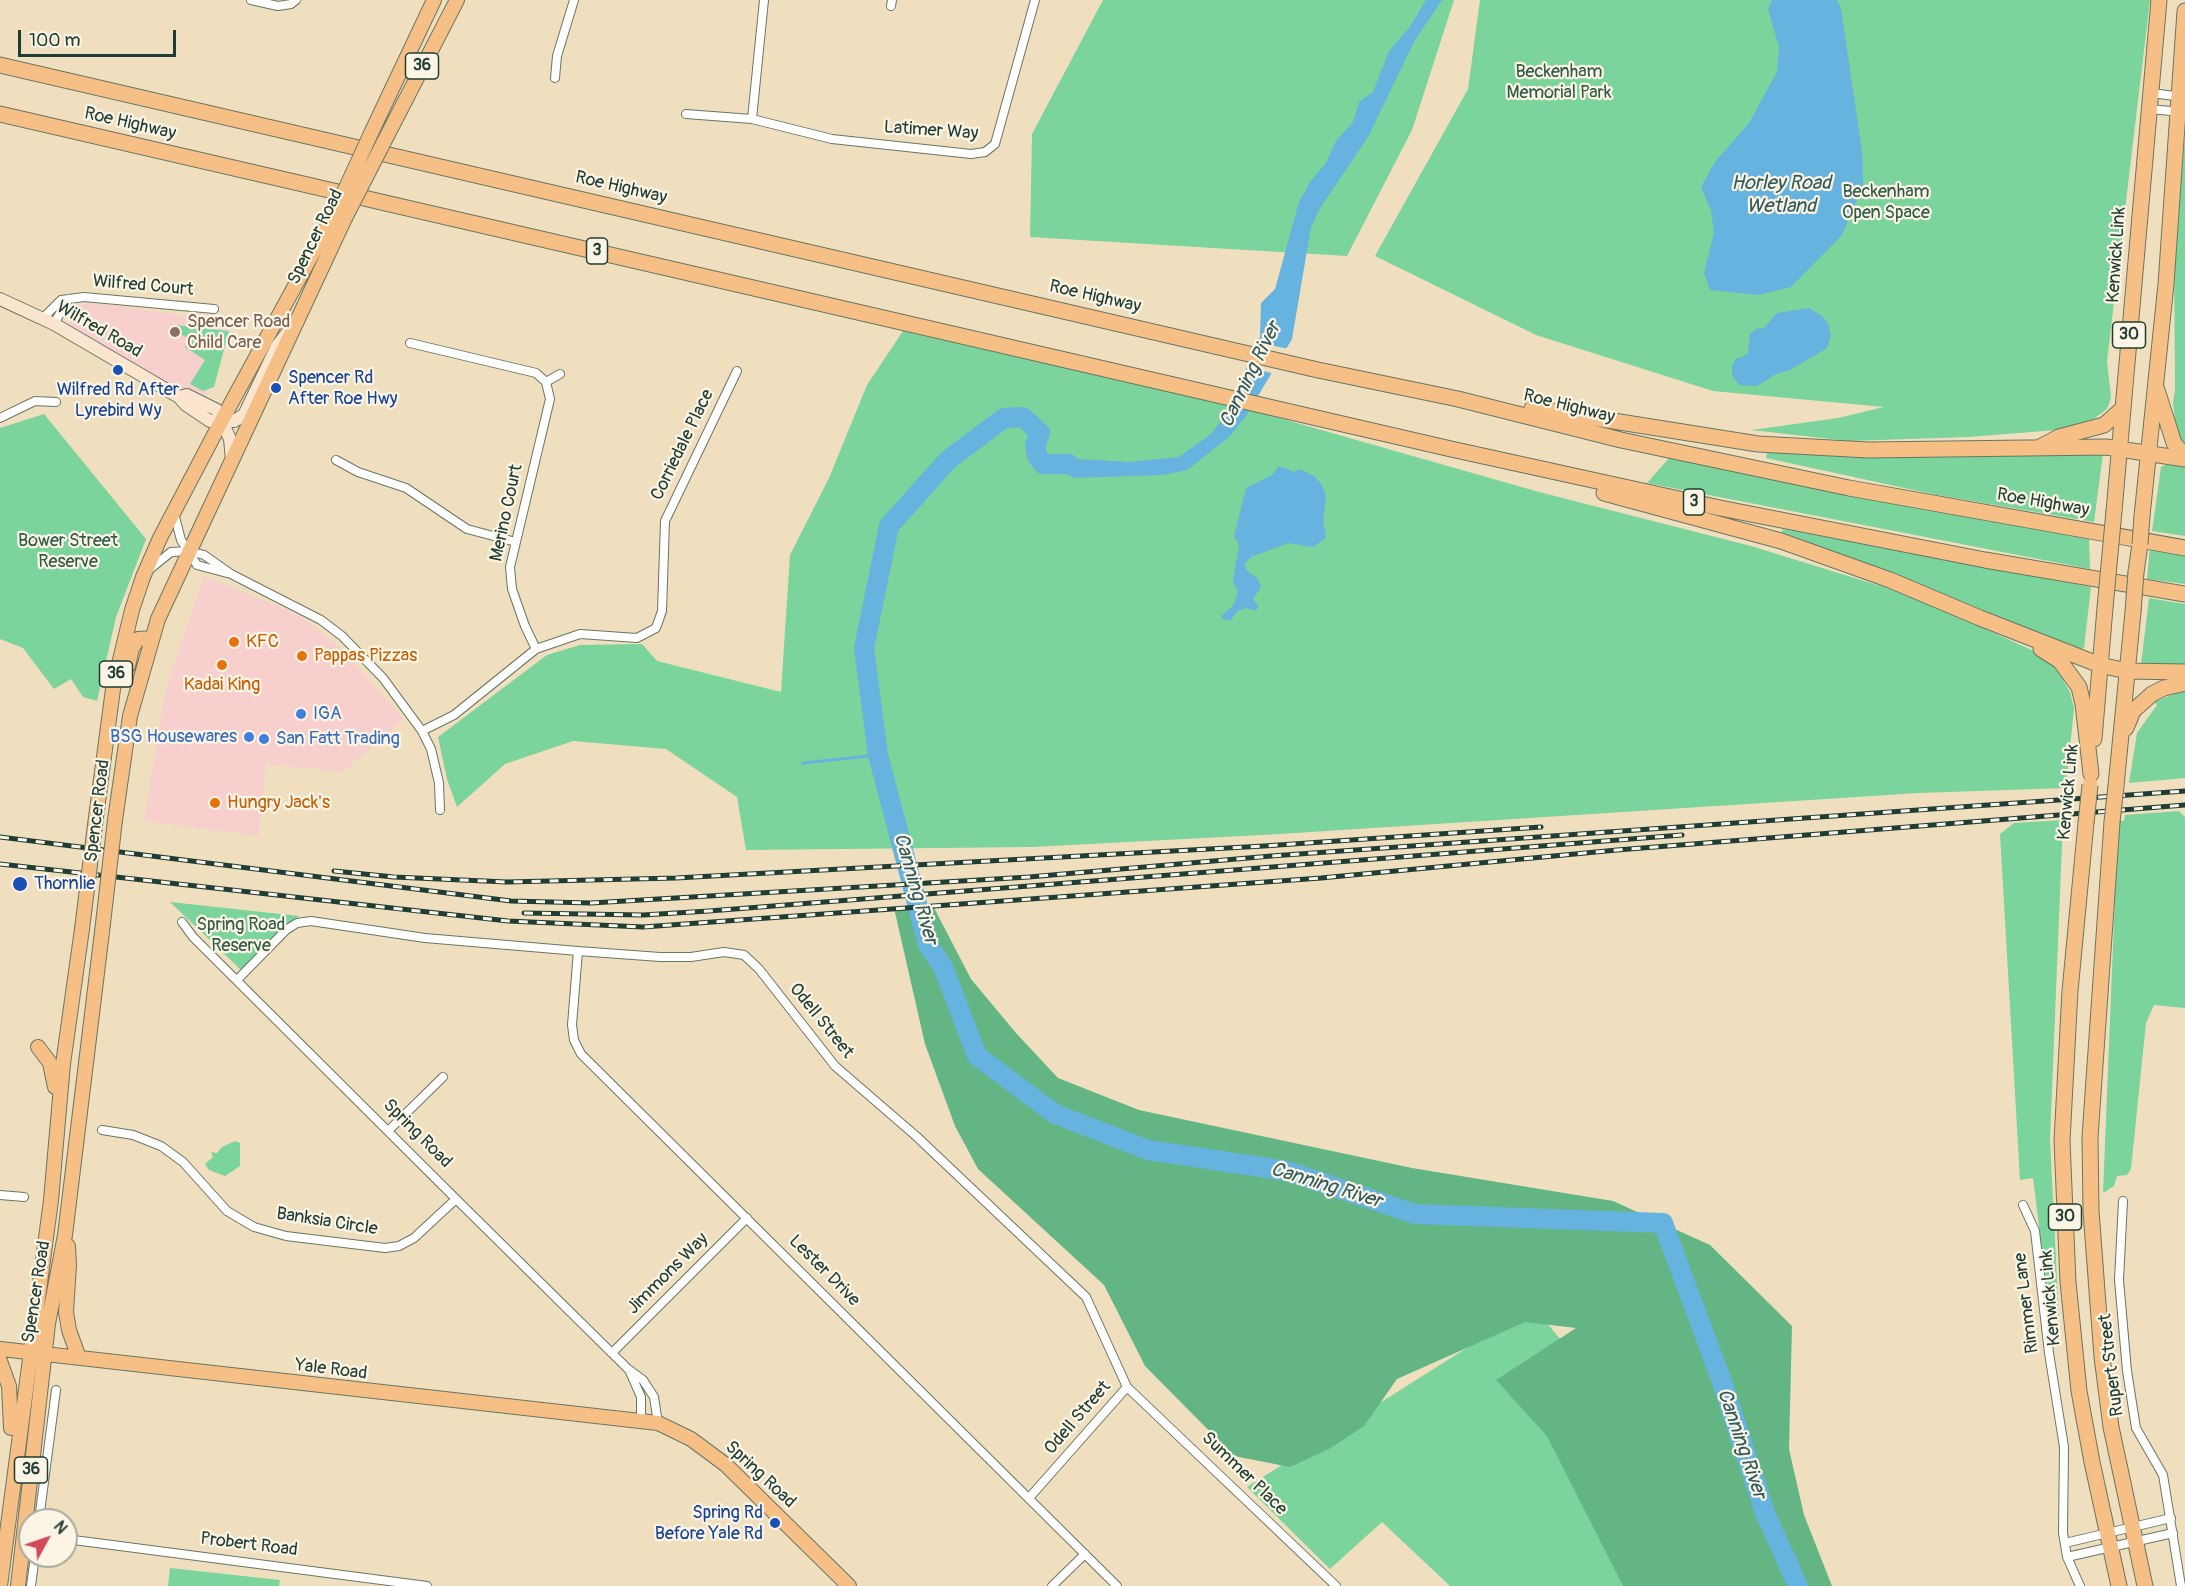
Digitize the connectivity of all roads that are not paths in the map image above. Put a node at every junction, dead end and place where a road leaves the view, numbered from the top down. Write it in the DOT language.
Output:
graph roads {
  1 [pos="251,0"];
  2 [pos="296,0"];
  3 [pos="434,0"];
  4 [pos="457,0"];
  5 [pos="574,0"];
  6 [pos="764,0"];
  7 [pos="1035,0"];
  8 [pos="2159,0"];
  9 [pos="2185,11"];
  10 [pos="0,65"];
  11 [pos="555,78"];
  12 [pos="2181,96"];
  13 [pos="2150,101"];
  14 [pos="2181,112"];
  15 [pos="0,114"];
  16 [pos="686,114"];
  17 [pos="752,119"];
  18 [pos="339,217"];
  19 [pos="0,299"];
  20 [pos="214,309"];
  21 [pos="48,321"];
  22 [pos="295,323"];
  23 [pos="410,343"];
  24 [pos="737,371"];
  25 [pos="560,374"];
  26 [pos="546,382"];
  27 [pos="2156,388"];
  28 [pos="1458,399"];
  29 [pos="56,402"];
  30 [pos="2121,410"];
  31 [pos="0,418"];
  32 [pos="222,420"];
  33 [pos="2037,448"];
  34 [pos="2119,448"];
  35 [pos="1451,449"];
  36 [pos="2150,452"];
  37 [pos="2185,458"];
  38 [pos="336,459"];
  39 [pos="232,463"];
  40 [pos="174,513"];
  41 [pos="516,542"];
  42 [pos="2185,548"];
  43 [pos="189,550"];
  44 [pos="143,577"];
  45 [pos="2185,594"];
  46 [pos="1980,618"];
  47 [pos="152,638"];
  48 [pos="536,649"];
  49 [pos="2100,665"];
  50 [pos="2127,671"];
  51 [pos="2185,672"];
  52 [pos="2185,683"];
  53 [pos="422,731"];
  54 [pos="106,739"];
  55 [pos="2120,741"];
  56 [pos="2090,780"];
  57 [pos="440,810"];
  58 [pos="182,922"];
  59 [pos="578,951"];
  60 [pos="237,980"];
  61 [pos="38,1047"];
  62 [pos="443,1077"];
  63 [pos="102,1130"];
  64 [pos="388,1131"];
  65 [pos="52,1172"];
  66 [pos="0,1195"];
  67 [pos="24,1197"];
  68 [pos="456,1199"];
  69 [pos="2123,1201"];
  70 [pos="2023,1205"];
  71 [pos="747,1218"];
  72 [pos="65,1235"];
  73 [pos="0,1349"];
  74 [pos="29,1352"];
  75 [pos="612,1353"];
  76 [pos="45,1355"];
  77 [pos="79,1358"];
  78 [pos="0,1361"];
  79 [pos="628,1369"];
  80 [pos="1127,1387"];
  81 [pos="56,1390"];
  82 [pos="641,1420"];
  83 [pos="658,1423"];
  84 [pos="14,1469"];
  85 [pos="1029,1498"];
  86 [pos="6,1501"];
  87 [pos="41,1508"];
  88 [pos="2171,1518"];
  89 [pos="2173,1533"];
  90 [pos="2133,1535"];
  91 [pos="2109,1540"];
  92 [pos="78,1541"];
  93 [pos="2065,1543"];
  94 [pos="1085,1554"];
  95 [pos="2067,1557"];
  96 [pos="33,1568"];
  97 [pos="20,1569"];
  98 [pos="0,1586"];
  99 [pos="7,1586"];
  100 [pos="18,1586"];
  101 [pos="31,1586"];
  102 [pos="427,1586"];
  103 [pos="849,1586"];
  104 [pos="1052,1586"];
  105 [pos="1117,1586"];
  106 [pos="1336,1586"];
  107 [pos="2080,1586"];
  108 [pos="2119,1586"];
  109 [pos="2145,1586"];
  110 [pos="2181,1586"];
  1 -- 2 [label="street"];
  3 -- 18 [label="main road, Spencer Road / 36, bridge"];
  4 -- 18 [label="main road, Spencer Road / 36, bridge"];
  5 -- 11 [label="street"];
  6 -- 17 [label="street"];
  7 -- 17 [label="street, Latimer Way"];
  8 -- 13 [label="highway, Kenwick Link / 30"];
  9 -- 12 [label="highway, 30"];
  10 -- 28 [label="highway, Roe Highway"];
  12 -- 13 [label="street"];
  12 -- 14 [label="highway, 30"];
  13 -- 14 [label="street"];
  13 -- 30 [label="highway, Kenwick Link / 30"];
  14 -- 27 [label="highway, 30"];
  15 -- 35 [label="highway, Roe Highway / 3"];
  16 -- 17 [label="street, Latimer Way"];
  18 -- 22 [label="main road, Spencer Road / 36"];
  18 -- 32 [label="main road, Spencer Road / 36"];
  19 -- 21 [label="main road, Wilfred Road"];
  20 -- 21 [label="street, Wilfred Court"];
  21 -- 32 [label="main road, Wilfred Road"];
  22 -- 32 [label="main road"];
  22 -- 39 [label="main road, Spencer Road / 36"];
  23 -- 26 [label="street"];
  24 -- 48 [label="street, Corriedale Place"];
  25 -- 26 [label="street"];
  26 -- 41 [label="street, Merino Court"];
  27 -- 36 [label="highway, 30"];
  27 -- 37 [label="highway"];
  28 -- 33 [label="highway"];
  28 -- 42 [label="highway, Roe Highway"];
  29 -- 31 [label="street"];
  30 -- 33 [label="highway"];
  30 -- 34 [label="highway, Kenwick Link / 30"];
  32 -- 39 [label="main road"];
  32 -- 40 [label="main road, Spencer Road / 36"];
  33 -- 34 [label="highway"];
  34 -- 36 [label="highway"];
  34 -- 49 [label="highway, Kenwick Link / 30, bridge"];
  35 -- 45 [label="highway, Roe Highway / 3"];
  35 -- 46 [label="highway"];
  36 -- 37 [label="highway"];
  36 -- 50 [label="highway, 30, bridge"];
  38 -- 41 [label="street"];
  39 -- 43 [label="main road, Spencer Road / 36"];
  40 -- 43 [label="street"];
  40 -- 44 [label="main road, Spencer Road / 36"];
  41 -- 48 [label="street, Merino Court"];
  43 -- 44 [label="street"];
  43 -- 47 [label="main road, Spencer Road / 36"];
  43 -- 53 [label="street"];
  44 -- 54 [label="main road, Spencer Road / 36"];
  46 -- 49 [label="highway"];
  46 -- 56 [label="highway"];
  47 -- 54 [label="main road"];
  47 -- 72 [label="main road, Spencer Road / 36, bridge"];
  48 -- 53 [label="street, Corriedale Place"];
  49 -- 50 [label="highway"];
  49 -- 56 [label="highway, Kenwick Link / 30"];
  50 -- 51 [label="highway"];
  50 -- 55 [label="highway, 30"];
  52 -- 55 [label="highway"];
  53 -- 57 [label="street"];
  54 -- 65 [label="main road, Spencer Road / 36, bridge"];
  55 -- 90 [label="highway, 30, bridge"];
  56 -- 91 [label="highway, Kenwick Link / 30, bridge"];
  58 -- 60 [label="street, Spring Road"];
  59 -- 60 [label="street, Odell Street"];
  59 -- 71 [label="street, Lester Drive"];
  59 -- 80 [label="street, Odell Street"];
  60 -- 64 [label="street, Spring Road"];
  61 -- 65 [label="main road"];
  62 -- 64 [label="street"];
  63 -- 68 [label="street, Banksia Circle"];
  64 -- 68 [label="street, Spring Road"];
  65 -- 74 [label="main road, Spencer Road / 36"];
  66 -- 67 [label="street"];
  68 -- 75 [label="street, Spring Road"];
  69 -- 88 [label="street, Rupert Street"];
  70 -- 93 [label="street, Rimmer Lane"];
  71 -- 75 [label="street, Jimmons Way"];
  71 -- 85 [label="street, Lester Drive"];
  72 -- 76 [label="main road, Spencer Road / 36"];
  72 -- 77 [label="main road"];
  73 -- 74 [label="main road, Yale Road"];
  74 -- 76 [label="main road, Yale Road"];
  74 -- 84 [label="main road, Spencer Road / 36"];
  75 -- 79 [label="street, Spring Road"];
  76 -- 77 [label="main road, Yale Road"];
  76 -- 97 [label="main road, Spencer Road / 36"];
  77 -- 82 [label="main road, Yale Road"];
  78 -- 84 [label="main road"];
  79 -- 82 [label="street, Spring Road"];
  79 -- 83 [label="street, Spring Road"];
  80 -- 85 [label="street, Odell Street"];
  80 -- 106 [label="street, Summer Place"];
  81 -- 87 [label="street"];
  82 -- 83 [label="main road, Yale Road"];
  83 -- 103 [label="main road, Spring Road"];
  84 -- 86 [label="main road, Spencer Road / 36"];
  85 -- 94 [label="street, Lester Drive"];
  86 -- 98 [label="main road, Spencer Road / 36"];
  88 -- 89 [label="street, Rupert Street"];
  88 -- 90 [label="street"];
  89 -- 90 [label="street"];
  89 -- 110 [label="street, Rupert Street"];
  90 -- 91 [label="street"];
  90 -- 91 [label="street"];
  90 -- 109 [label="highway, 30"];
  91 -- 93 [label="street"];
  91 -- 95 [label="street"];
  91 -- 108 [label="highway, Kenwick Link / 30"];
  92 -- 102 [label="street, Probert Road"];
  93 -- 95 [label="street, Rimmer Lane"];
  94 -- 104 [label="street"];
  94 -- 105 [label="street, Lester Drive"];
  95 -- 107 [label="street, Rimmer Lane"];
  96 -- 101 [label="street"];
  97 -- 99 [label="main road"];
  97 -- 100 [label="main road, Spencer Road / 36"];
}
